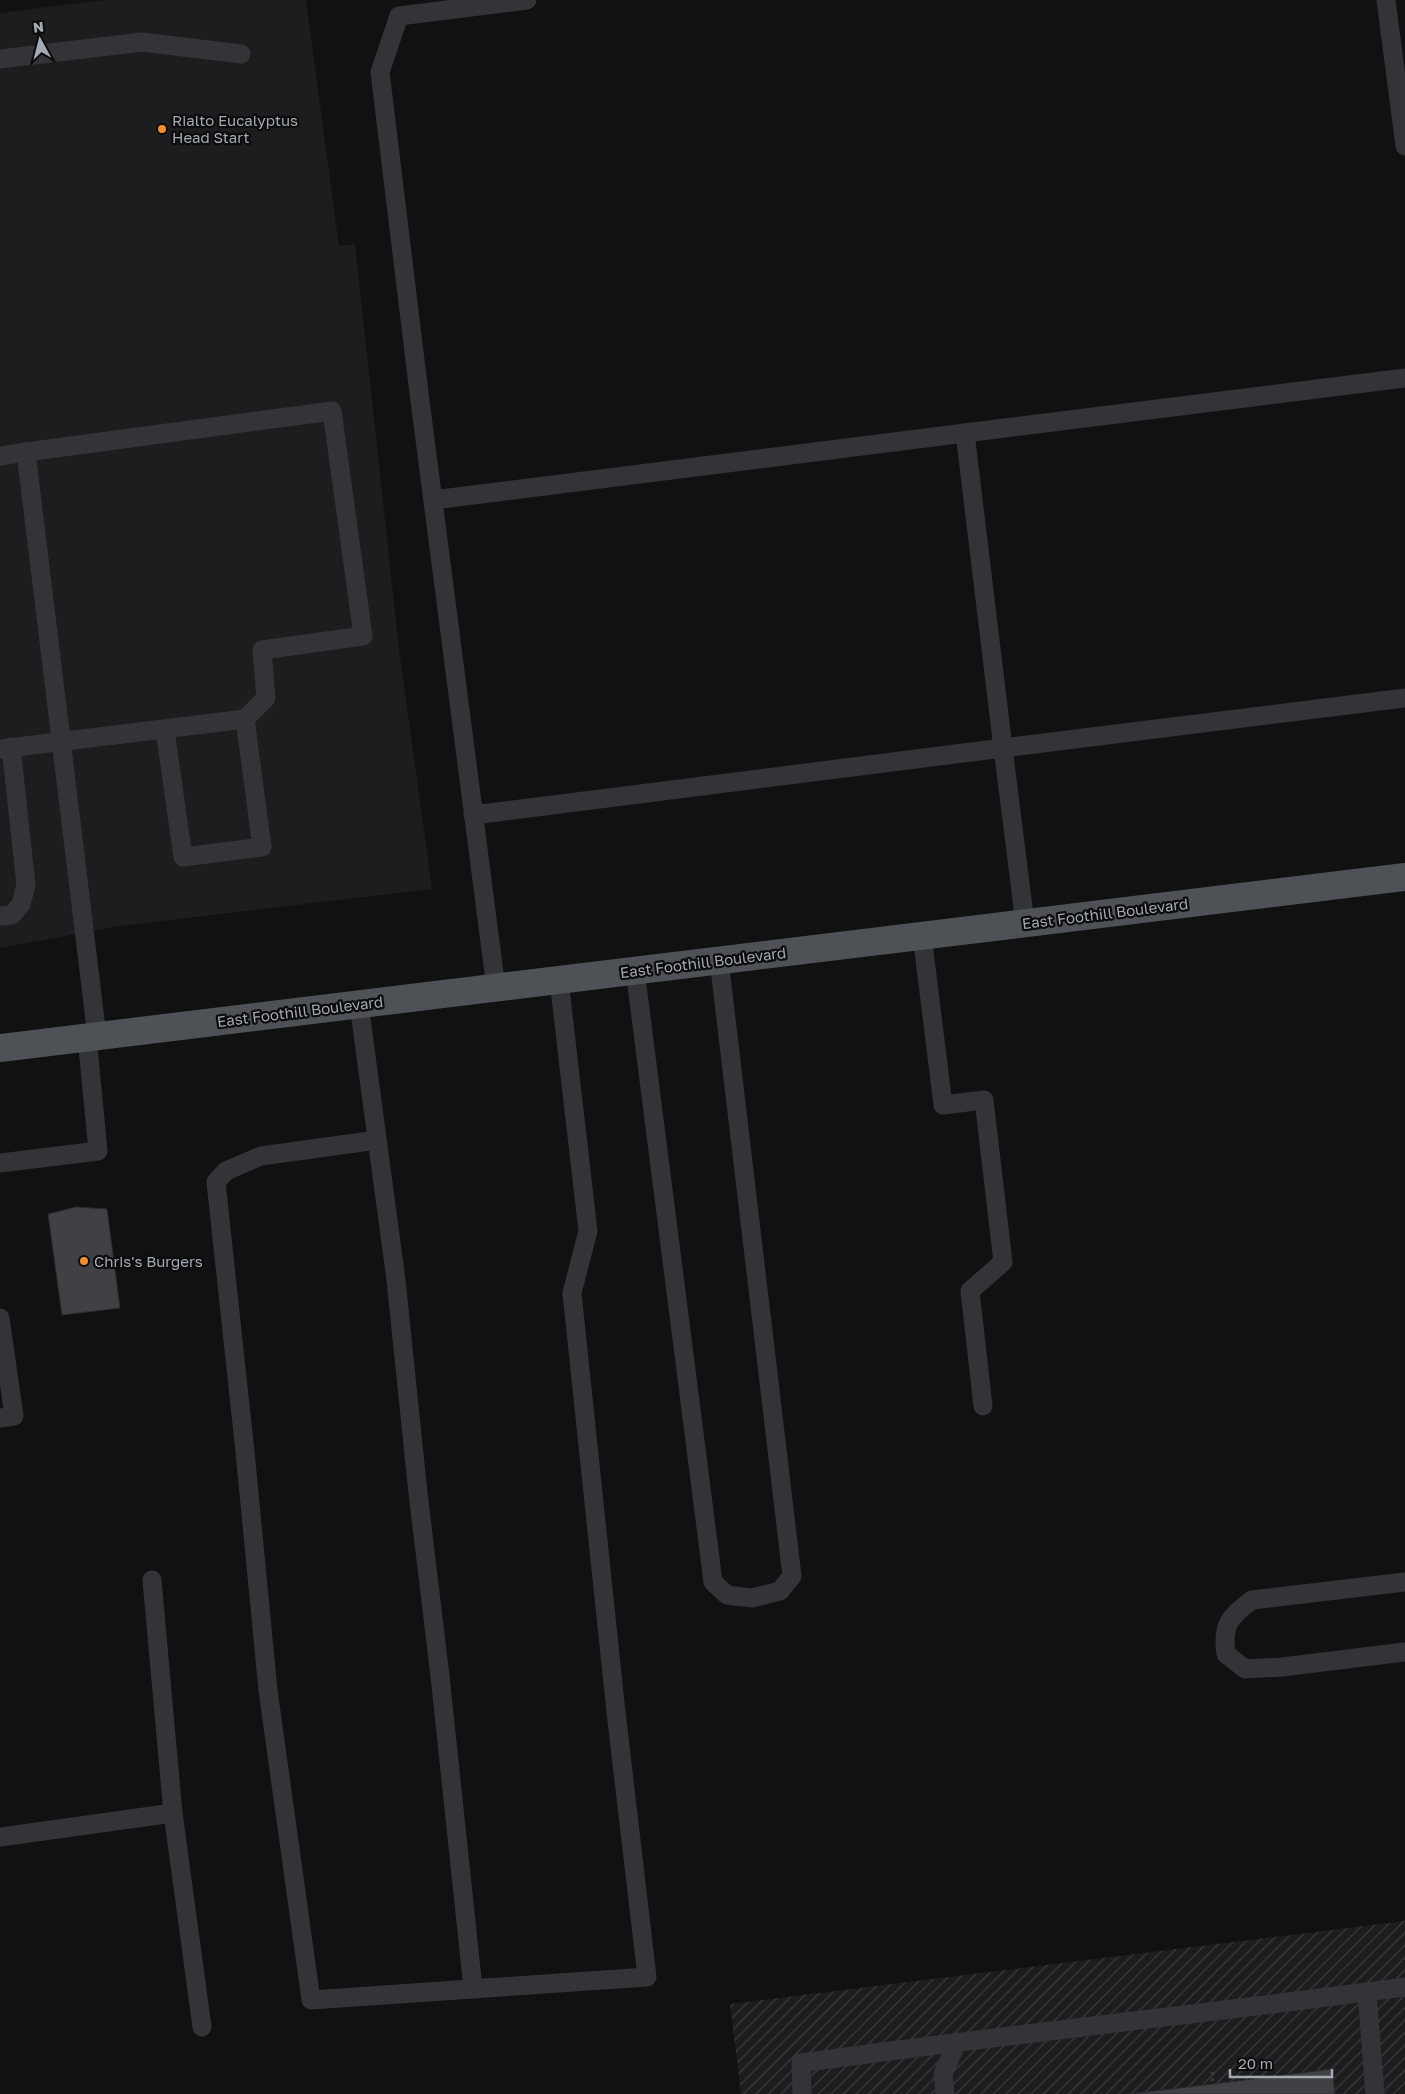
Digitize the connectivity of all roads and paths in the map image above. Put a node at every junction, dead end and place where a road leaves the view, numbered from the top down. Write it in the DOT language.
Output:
graph roads {
  1 [pos="527,0"];
  2 [pos="1386,0"];
  3 [pos="241,54"];
  4 [pos="0,59"];
  5 [pos="1405,146"];
  6 [pos="1405,378"];
  7 [pos="965,433"];
  8 [pos="26,452"];
  9 [pos="0,456"];
  10 [pos="433,500"];
  11 [pos="1405,698"];
  12 [pos="245,719"];
  13 [pos="165,730"];
  14 [pos="62,741"];
  15 [pos="5,748"];
  16 [pos="1003,748"];
  17 [pos="474,816"];
  18 [pos="1405,876"];
  19 [pos="0,916"];
  20 [pos="1025,923"];
  21 [pos="922,935"];
  22 [pos="719,960"];
  23 [pos="635,970"];
  24 [pos="559,980"];
  25 [pos="496,988"];
  26 [pos="359,1004"];
  27 [pos="92,1037"];
  28 [pos="0,1048"];
  29 [pos="377,1140"];
  30 [pos="0,1162"];
  31 [pos="0,1318"];
  32 [pos="983,1406"];
  33 [pos="0,1418"];
  34 [pos="152,1580"];
  35 [pos="1405,1582"];
  36 [pos="1405,1652"];
  37 [pos="172,1813"];
  38 [pos="0,1837"];
  39 [pos="1405,1987"];
  40 [pos="473,1988"];
  41 [pos="1367,1992"];
  42 [pos="202,2027"];
  43 [pos="957,2042"];
  44 [pos="1212,2072"];
  45 [pos="1213,2084"];
  46 [pos="802,2094"];
  47 [pos="945,2094"];
  48 [pos="1375,2094"];
  1 -- 10 [label="lane"];
  2 -- 5 [label="lane"];
  3 -- 4 [label="lane"];
  6 -- 7 [label="lane"];
  7 -- 10 [label="lane"];
  7 -- 16 [label="lane"];
  8 -- 9 [label="lane"];
  8 -- 12 [label="lane"];
  8 -- 14 [label="lane"];
  10 -- 17 [label="lane"];
  11 -- 16 [label="lane"];
  12 -- 13 [label="lane"];
  12 -- 13 [label="lane"];
  13 -- 14 [label="lane"];
  14 -- 15 [label="lane"];
  14 -- 27 [label="lane"];
  15 -- 19 [label="lane"];
  16 -- 17 [label="lane"];
  16 -- 20 [label="lane"];
  17 -- 25 [label="lane"];
  18 -- 20 [label="main road, East Foothill Boulevard"];
  20 -- 21 [label="main road, East Foothill Boulevard"];
  21 -- 22 [label="main road, East Foothill Boulevard"];
  21 -- 32 [label="lane"];
  22 -- 23 [label="main road, East Foothill Boulevard"];
  22 -- 23 [label="lane"];
  23 -- 24 [label="main road, East Foothill Boulevard"];
  24 -- 25 [label="main road, East Foothill Boulevard"];
  24 -- 40 [label="lane"];
  25 -- 26 [label="main road, East Foothill Boulevard"];
  26 -- 27 [label="main road, East Foothill Boulevard"];
  26 -- 29 [label="lane"];
  27 -- 28 [label="main road, East Foothill Boulevard"];
  27 -- 30 [label="lane"];
  29 -- 40 [label="lane"];
  29 -- 40 [label="lane"];
  31 -- 33 [label="lane"];
  34 -- 37 [label="lane"];
  35 -- 36 [label="lane"];
  37 -- 38 [label="lane"];
  37 -- 42 [label="lane"];
  39 -- 41 [label="lane"];
  41 -- 43 [label="lane"];
  41 -- 48 [label="lane"];
  43 -- 46 [label="lane"];
  43 -- 47 [label="lane"];
  44 -- 45 [label="path"];
}
